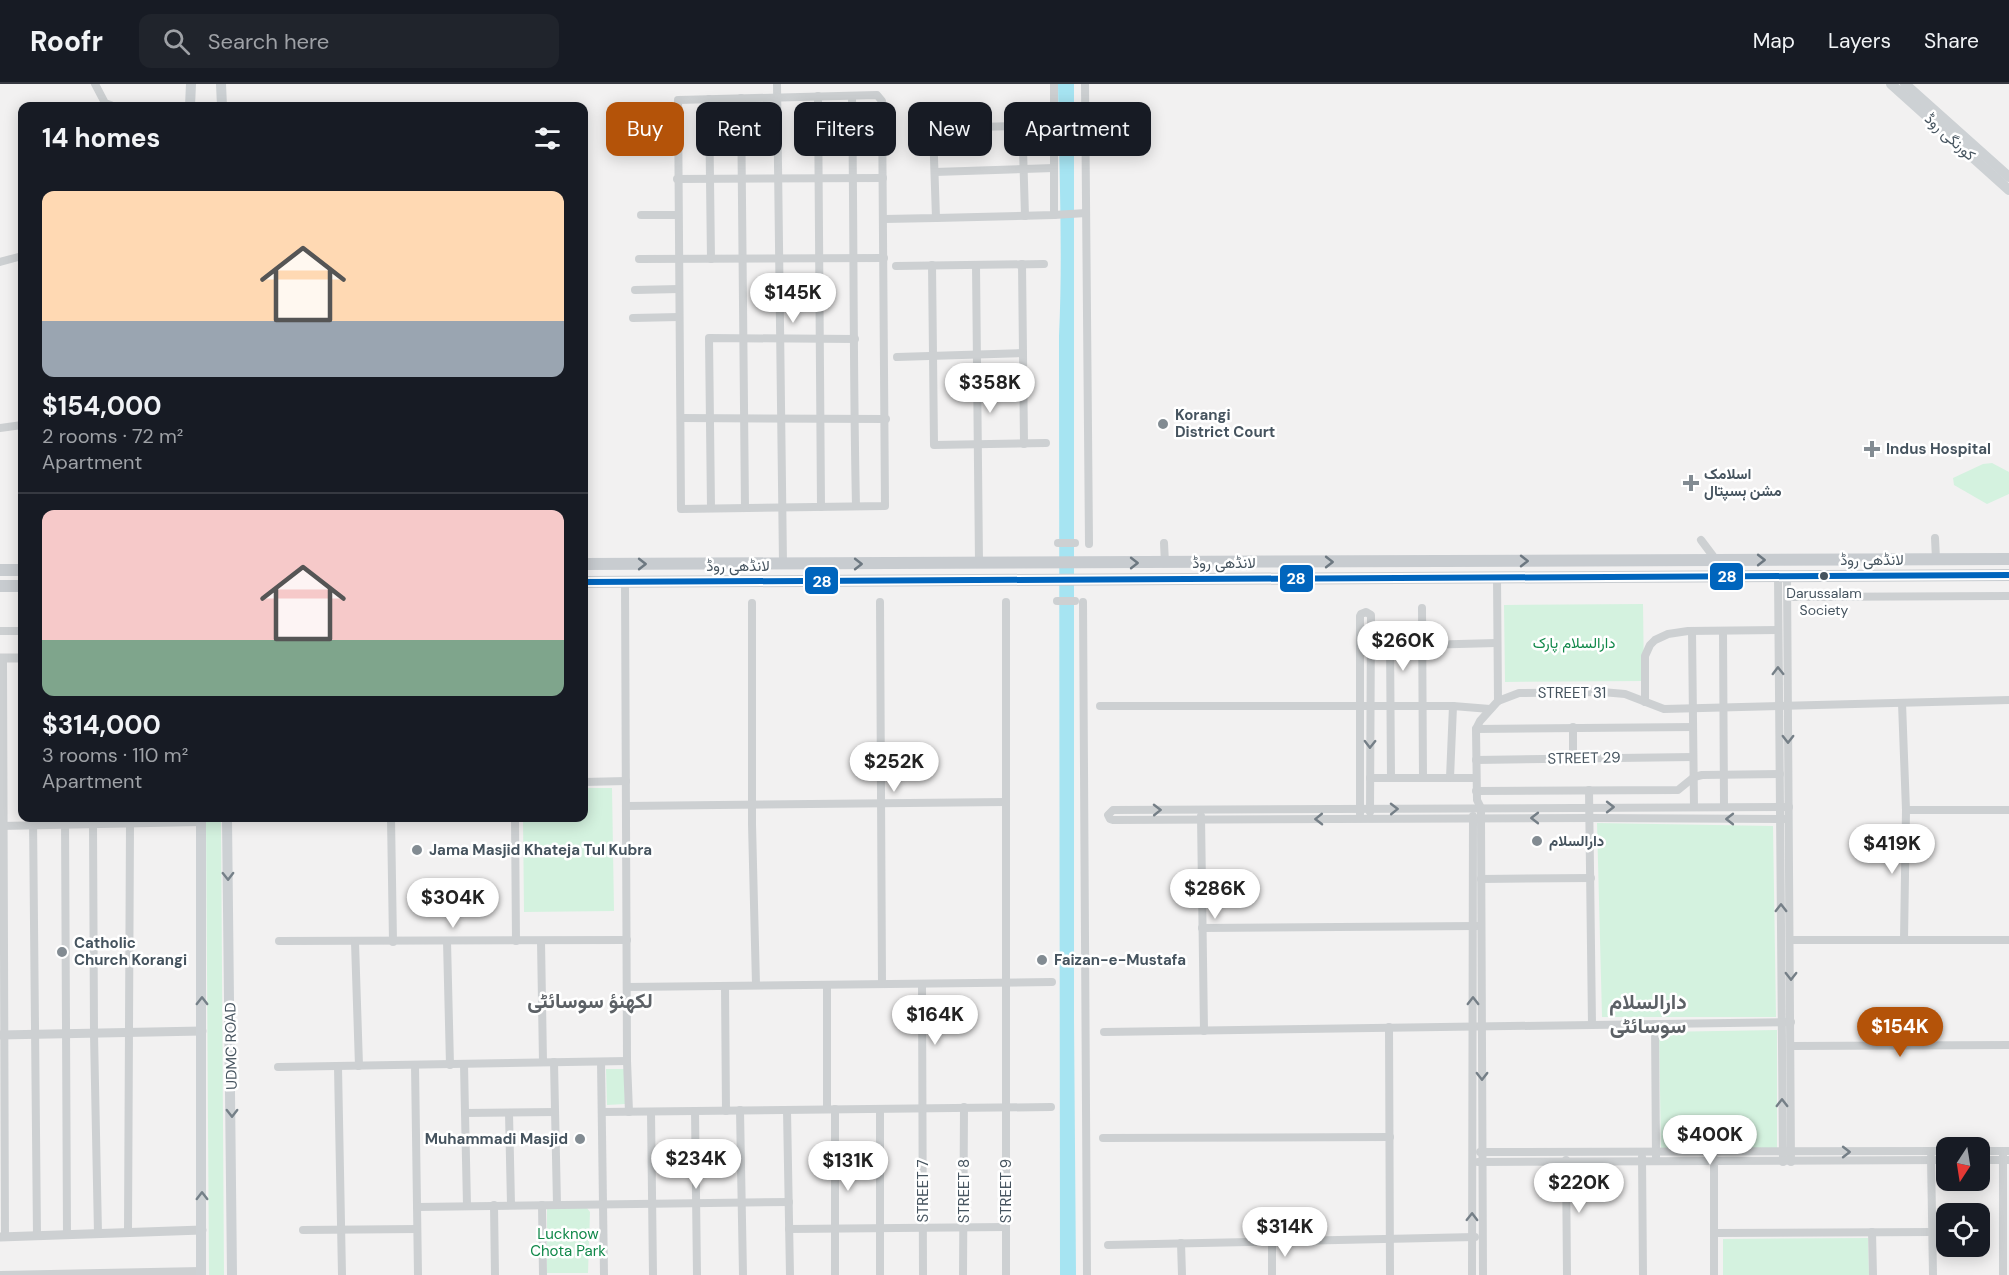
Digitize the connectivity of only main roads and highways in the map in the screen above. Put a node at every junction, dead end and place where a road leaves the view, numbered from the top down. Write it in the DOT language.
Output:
graph roads {
  1 [pos="191,84"];
  2 [pos="222,84"];
  3 [pos="1891,84"];
  4 [pos="1905,84"];
  5 [pos="190,102"];
  6 [pos="222,102"];
  7 [pos="2009,177"];
  8 [pos="2009,190"];
  9 [pos="2009,559"];
  10 [pos="588,564"];
  11 [pos="0,570"];
  12 [pos="18,570"];
  13 [pos="2009,575"];
  14 [pos="588,582"];
  15 [pos="0,586"];
  16 [pos="18,586"];
  17 [pos="201,822"];
  18 [pos="228,822"];
  19 [pos="201,1273"];
  20 [pos="232,1275"];
  1 -- 5 [label="main road"];
  2 -- 6 [label="main road"];
  3 -- 8 [label="main road, کورنگی روڈ"];
  4 -- 7 [label="main road, کورنگی روڈ"];
  10 -- 9 [label="main road, لانڈھی روڈ, one-way"];
  11 -- 12 [label="main road"];
  13 -- 14 [label="main road, لانڈھی روڈ"];
  15 -- 16 [label="main road"];
  19 -- 17 [label="main road, UDMC ROAD, one-way"];
  18 -- 20 [label="main road, UDMC ROAD, one-way"];
}
